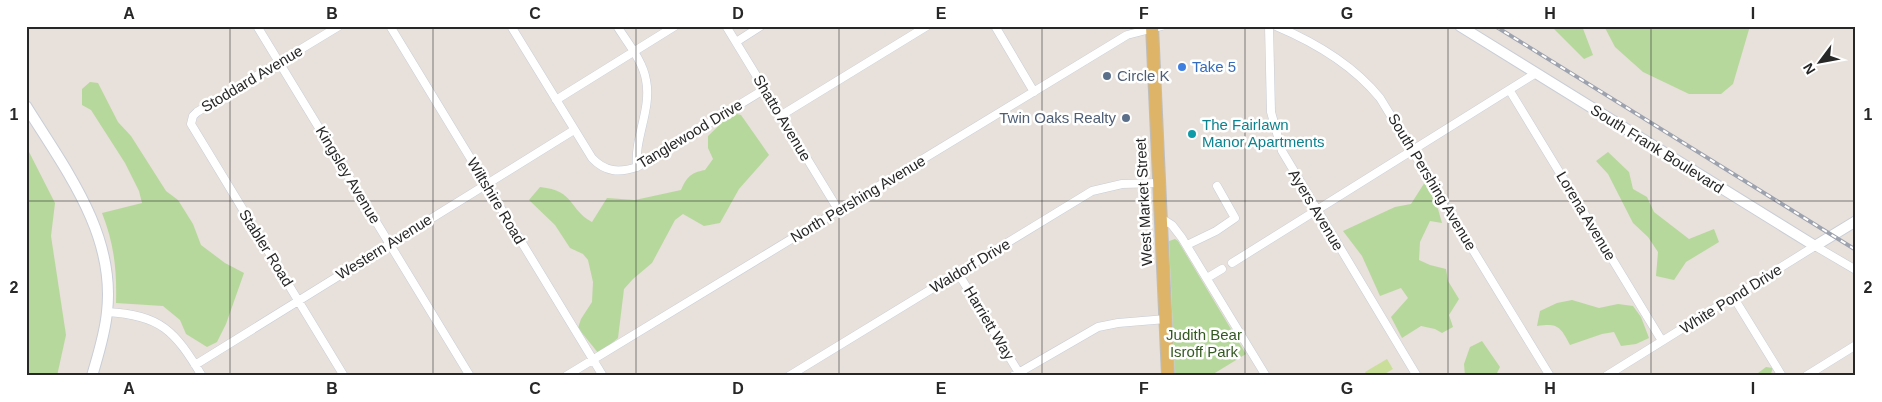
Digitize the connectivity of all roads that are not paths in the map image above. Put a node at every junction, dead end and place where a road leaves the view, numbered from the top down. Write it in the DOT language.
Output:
graph roads {
  1 [pos="257,26"];
  2 [pos="339,26"];
  3 [pos="390,26"];
  4 [pos="511,26"];
  5 [pos="617,26"];
  6 [pos="675,26"];
  7 [pos="726,26"];
  8 [pos="761,26"];
  9 [pos="926,26"];
  10 [pos="995,26"];
  11 [pos="1269,26"];
  12 [pos="1276,26"];
  13 [pos="1460,26"];
  14 [pos="1155,27"];
  15 [pos="736,42"];
  16 [pos="633,52"];
  17 [pos="279,62"];
  18 [pos="1536,73"];
  19 [pos="765,89"];
  20 [pos="1510,91"];
  21 [pos="1034,92"];
  22 [pos="556,100"];
  23 [pos="26,106"];
  24 [pos="780,116"];
  25 [pos="192,118"];
  26 [pos="574,130"];
  27 [pos="1414,151"];
  28 [pos="637,168"];
  29 [pos="1159,182"];
  30 [pos="486,184"];
  31 [pos="1217,186"];
  32 [pos="839,211"];
  33 [pos="1318,212"];
  34 [pos="1161,218"];
  35 [pos="1856,221"];
  36 [pos="390,244"];
  37 [pos="1187,245"];
  38 [pos="1815,246"];
  39 [pos="1232,263"];
  40 [pos="1222,269"];
  41 [pos="1856,270"];
  42 [pos="958,273"];
  43 [pos="1207,278"];
  44 [pos="1734,298"];
  45 [pos="300,301"];
  46 [pos="107,312"];
  47 [pos="1166,319"];
  48 [pos="1662,341"];
  49 [pos="1856,345"];
  50 [pos="593,360"];
  51 [pos="195,365"];
  52 [pos="1016,374"];
  53 [pos="92,376"];
  54 [pos="202,376"];
  55 [pos="344,376"];
  56 [pos="470,376"];
  57 [pos="566,376"];
  58 [pos="603,376"];
  59 [pos="789,376"];
  60 [pos="1168,376"];
  61 [pos="1266,376"];
  62 [pos="1417,376"];
  63 [pos="1550,376"];
  64 [pos="1606,376"];
  65 [pos="1782,376"];
  66 [pos="1806,376"];
  1 -- 17 [label="street, Kingsley Avenue"];
  2 -- 17 [label="street, Stoddard Avenue"];
  3 -- 30 [label="street, Wiltshire Road"];
  4 -- 22 [label="street, Tanglewood Drive"];
  5 -- 16 [label="street"];
  6 -- 16 [label="street"];
  7 -- 15 [label="street, Shatto Avenue"];
  8 -- 15 [label="street"];
  9 -- 24 [label="street"];
  10 -- 21 [label="street"];
  11 -- 33 [label="street, Ayers Avenue"];
  12 -- 27 [label="street, South Pershing Avenue"];
  13 -- 18 [label="street, South Frank Boulevard"];
  14 -- 21 [label="street, North Pershing Avenue"];
  14 -- 29 [label="main road, West Market Street"];
  15 -- 19 [label="street, Shatto Avenue"];
  16 -- 22 [label="street"];
  16 -- 28 [label="street"];
  17 -- 25 [label="street, Stoddard Avenue"];
  17 -- 36 [label="street, Kingsley Avenue"];
  18 -- 20 [label="street"];
  18 -- 38 [label="street, South Frank Boulevard"];
  19 -- 24 [label="street, Shatto Avenue"];
  19 -- 28 [label="street, Tanglewood Drive"];
  20 -- 27 [label="street"];
  20 -- 48 [label="street, Lorena Avenue"];
  21 -- 32 [label="street, North Pershing Avenue"];
  22 -- 26 [label="street, Tanglewood Drive"];
  23 -- 46 [label="street"];
  24 -- 32 [label="street, Shatto Avenue"];
  25 -- 45 [label="street, Stabler Road"];
  26 -- 28 [label="street, Tanglewood Drive"];
  26 -- 30 [label="street, Western Avenue"];
  27 -- 33 [label="street"];
  27 -- 63 [label="street, South Pershing Avenue"];
  29 -- 34 [label="main road, West Market Street"];
  29 -- 42 [label="street, Waldorf Drive"];
  30 -- 36 [label="street, Western Avenue"];
  30 -- 50 [label="street, Wiltshire Road"];
  31 -- 37 [label="street"];
  32 -- 50 [label="street, North Pershing Avenue"];
  33 -- 39 [label="street"];
  33 -- 62 [label="street, Ayers Avenue"];
  34 -- 37 [label="street"];
  34 -- 47 [label="main road, West Market Street"];
  35 -- 38 [label="street, White Pond Drive"];
  36 -- 45 [label="street, Western Avenue"];
  36 -- 56 [label="street, Kingsley Avenue"];
  37 -- 43 [label="street"];
  38 -- 41 [label="street, South Frank Boulevard"];
  38 -- 44 [label="street, White Pond Drive"];
  40 -- 43 [label="street"];
  42 -- 52 [label="street, Harriett Way"];
  42 -- 59 [label="street, Waldorf Drive"];
  43 -- 61 [label="street"];
  44 -- 48 [label="street, White Pond Drive"];
  44 -- 65 [label="street"];
  45 -- 51 [label="street, Western Avenue"];
  45 -- 55 [label="street, Stabler Road"];
  46 -- 51 [label="street"];
  46 -- 53 [label="street"];
  47 -- 52 [label="street"];
  47 -- 60 [label="main road, West Market Street"];
  48 -- 64 [label="street, White Pond Drive"];
  49 -- 66 [label="street"];
  50 -- 57 [label="street, North Pershing Avenue"];
  50 -- 58 [label="street, Wiltshire Road"];
  51 -- 54 [label="street"];
}
